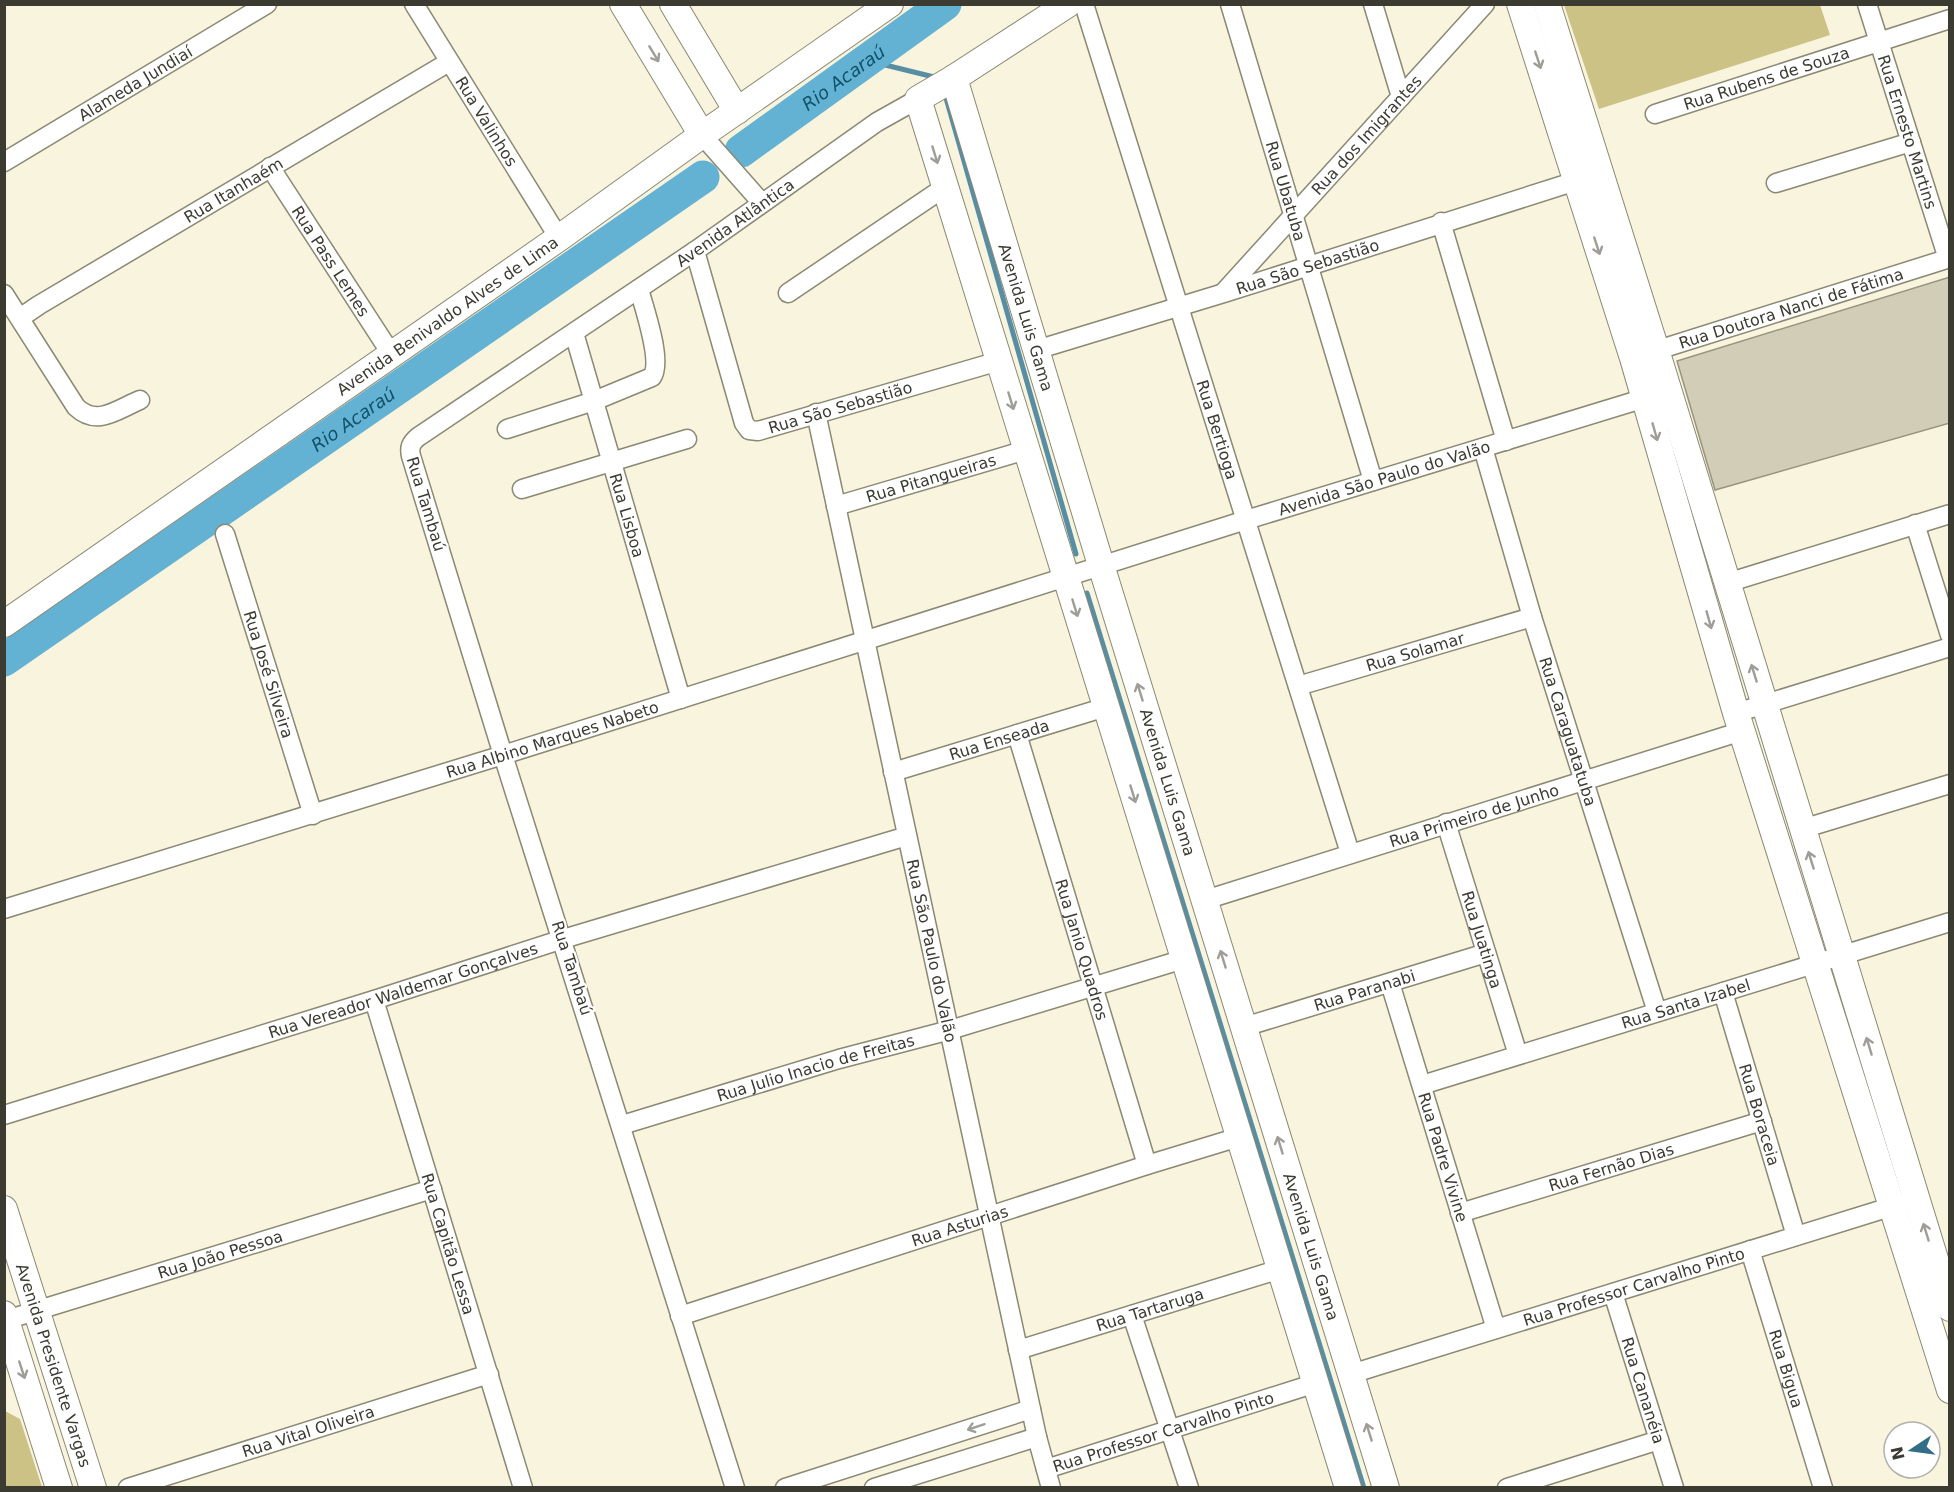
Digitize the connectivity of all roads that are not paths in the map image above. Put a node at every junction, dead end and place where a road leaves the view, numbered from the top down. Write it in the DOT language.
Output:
graph roads {
  1 [pos="267,4"];
  2 [pos="414,4"];
  3 [pos="623,4"];
  4 [pos="673,4"];
  5 [pos="1068,4"];
  6 [pos="1084,4"];
  7 [pos="1230,4"];
  8 [pos="1373,4"];
  9 [pos="1485,4"];
  10 [pos="1520,4"];
  11 [pos="1547,4"];
  12 [pos="1867,4"];
  13 [pos="885,6"];
  14 [pos="1950,19"];
  15 [pos="1878,42"];
  16 [pos="449,62"];
  17 [pos="954,78"];
  18 [pos="1401,97"];
  19 [pos="918,99"];
  20 [pos="737,111"];
  21 [pos="1654,114"];
  22 [pos="708,141"];
  23 [pos="1911,142"];
  24 [pos="4,162"];
  25 [pos="270,168"];
  26 [pos="1576,181"];
  27 [pos="1776,183"];
  28 [pos="945,187"];
  29 [pos="762,203"];
  30 [pos="1293,216"];
  31 [pos="1441,222"];
  32 [pos="559,238"];
  33 [pos="695,251"];
  34 [pos="1949,258"];
  35 [pos="1308,265"];
  36 [pos="639,289"];
  37 [pos="788,292"];
  38 [pos="1224,293"];
  39 [pos="4,294"];
  40 [pos="1179,306"];
  41 [pos="20,318"];
  42 [pos="574,333"];
  43 [pos="1036,350"];
  44 [pos="1645,354"];
  45 [pos="392,355"];
  46 [pos="999,361"];
  47 [pos="1657,394"];
  48 [pos="140,400"];
  49 [pos="594,400"];
  50 [pos="816,413"];
  51 [pos="507,429"];
  52 [pos="687,439"];
  53 [pos="1506,441"];
  54 [pos="410,448"];
  55 [pos="1483,448"];
  56 [pos="1026,450"];
  57 [pos="612,462"];
  58 [pos="1372,481"];
  59 [pos="522,489"];
  60 [pos="836,506"];
  61 [pos="1950,514"];
  62 [pos="1246,520"];
  63 [pos="1915,524"];
  64 [pos="225,534"];
  65 [pos="1101,565"];
  66 [pos="1065,576"];
  67 [pos="1727,583"];
  68 [pos="1532,616"];
  69 [pos="6,619"];
  70 [pos="1950,635"];
  71 [pos="865,640"];
  72 [pos="1950,647"];
  73 [pos="1298,686"];
  74 [pos="681,699"];
  75 [pos="1763,705"];
  76 [pos="1106,707"];
  77 [pos="1739,722"];
  78 [pos="1017,734"];
  79 [pos="503,755"];
  80 [pos="893,772"];
  81 [pos="1584,780"];
  82 [pos="1950,784"];
  83 [pos="313,815"];
  84 [pos="1446,823"];
  85 [pos="1802,829"];
  86 [pos="907,836"];
  87 [pos="1350,853"];
  88 [pos="1205,900"];
  89 [pos="4,909"];
  90 [pos="1950,922"];
  91 [pos="563,939"];
  92 [pos="1486,953"];
  93 [pos="1841,955"];
  94 [pos="1184,959"];
  95 [pos="1816,963"];
  96 [pos="1390,983"];
  97 [pos="1094,987"];
  98 [pos="1723,992"];
  99 [pos="374,1000"];
  100 [pos="1657,1012"];
  101 [pos="1244,1027"];
  102 [pos="950,1030"];
  103 [pos="1518,1055"];
  104 [pos="1422,1085"];
  105 [pos="4,1114"];
  106 [pos="1762,1121"];
  107 [pos="622,1125"];
  108 [pos="1239,1137"];
  109 [pos="1147,1164"];
  110 [pos="432,1189"];
  111 [pos="1904,1202"];
  112 [pos="4,1209"];
  113 [pos="1461,1213"];
  114 [pos="990,1216"];
  115 [pos="1796,1236"];
  116 [pos="1750,1250"];
  117 [pos="1281,1269"];
  118 [pos="1944,1274"];
  119 [pos="1613,1293"];
  120 [pos="1950,1308"];
  121 [pos="36,1311"];
  122 [pos="1132,1315"];
  123 [pos="680,1316"];
  124 [pos="5,1317"];
  125 [pos="1496,1329"];
  126 [pos="1018,1350"];
  127 [pos="489,1374"];
  128 [pos="1352,1374"];
  129 [pos="1316,1383"];
  130 [pos="1950,1390"];
  131 [pos="1032,1409"];
  132 [pos="1169,1430"];
  133 [pos="1037,1437"];
  134 [pos="1659,1440"];
  135 [pos="895,1453"];
  136 [pos="1046,1469"];
  137 [pos="903,1483"];
  138 [pos="59,1488"];
  139 [pos="93,1488"];
  140 [pos="128,1488"];
  141 [pos="523,1488"];
  142 [pos="735,1488"];
  143 [pos="785,1488"];
  144 [pos="874,1488"];
  145 [pos="1051,1488"];
  146 [pos="1189,1488"];
  147 [pos="1348,1488"];
  148 [pos="1386,1488"];
  149 [pos="1507,1488"];
  150 [pos="1674,1488"];
  151 [pos="1823,1488"];
  1 -- 24 [label="street, Alameda Jundiaí"];
  2 -- 16 [label="street, Rua Valinhos"];
  3 -- 22 [label="street, one-way"];
  4 -- 20 [label="street"];
  5 -- 17 [label="street, Avenida Atlântica"];
  6 -- 40 [label="street, Rua Bertioga"];
  7 -- 30 [label="street, Rua Ubatuba"];
  8 -- 18 [label="street"];
  9 -- 18 [label="street, Rua dos Imigrantes"];
  10 -- 26 [label="street, one-way"];
  11 -- 44 [label="street"];
  12 -- 15 [label="street, Rua Ernesto Martins"];
  13 -- 20 [label="street, Avenida Benivaldo Alves de Lima"];
  14 -- 15 [label="street, Rua Rubens de Souza"];
  15 -- 21 [label="street, Rua Rubens de Souza"];
  15 -- 23 [label="street, Rua Ernesto Martins"];
  16 -- 25 [label="street, Rua Itanhaém"];
  16 -- 32 [label="street, Rua Valinhos"];
  17 -- 19 [label="street, Avenida Atlântica"];
  17 -- 43 [label="street, Avenida Luis Gama"];
  18 -- 30 [label="street, Rua dos Imigrantes"];
  19 -- 28 [label="street, one-way"];
  19 -- 29 [label="street, Avenida Atlântica"];
  20 -- 22 [label="street, Avenida Benivaldo Alves de Lima"];
  22 -- 29 [label="street"];
  22 -- 32 [label="street, Avenida Benivaldo Alves de Lima"];
  23 -- 27 [label="street"];
  23 -- 34 [label="street, Rua Ernesto Martins"];
  25 -- 41 [label="street, Rua Itanhaém"];
  25 -- 45 [label="street, Rua Pass Lemes"];
  26 -- 31 [label="street, Rua São Sebastião"];
  26 -- 44 [label="street, one-way"];
  28 -- 37 [label="street"];
  28 -- 46 [label="street"];
  29 -- 33 [label="street, Avenida Atlântica"];
  30 -- 35 [label="street, Rua Ubatuba"];
  30 -- 38 [label="street, Rua dos Imigrantes"];
  31 -- 35 [label="street, Rua São Sebastião"];
  31 -- 53 [label="street"];
  32 -- 45 [label="street, Avenida Benivaldo Alves de Lima"];
  33 -- 36 [label="street, Avenida Atlântica"];
  33 -- 50 [label="street, Rua São Sebastião"];
  34 -- 44 [label="street, Rua Doutora Nanci de Fátima"];
  35 -- 38 [label="street, Rua São Sebastião"];
  35 -- 58 [label="street, Rua Ubatuba"];
  36 -- 42 [label="street, Avenida Atlântica"];
  36 -- 49 [label="street"];
  38 -- 40 [label="street, Rua São Sebastião"];
  39 -- 41 [label="street"];
  40 -- 43 [label="street, Rua São Sebastião"];
  40 -- 62 [label="street, Rua Bertioga"];
  41 -- 48 [label="street"];
  42 -- 49 [label="street, Rua Lisboa"];
  42 -- 54 [label="street, Avenida Atlântica"];
  43 -- 65 [label="street, Avenida Luis Gama"];
  44 -- 47 [label="street"];
  45 -- 69 [label="street, Avenida Benivaldo Alves de Lima"];
  46 -- 50 [label="street, Rua São Sebastião"];
  46 -- 56 [label="street, one-way"];
  47 -- 53 [label="street, Avenida São Paulo do Valão"];
  47 -- 67 [label="street"];
  47 -- 77 [label="street, one-way"];
  49 -- 51 [label="street"];
  49 -- 57 [label="street, Rua Lisboa"];
  50 -- 60 [label="street, Rua São Paulo do Valão"];
  52 -- 57 [label="street"];
  53 -- 55 [label="street, Avenida São Paulo do Valão"];
  54 -- 79 [label="street, Rua Tambaú"];
  55 -- 58 [label="street, Avenida São Paulo do Valão"];
  55 -- 68 [label="street, Rua Caraguatatuba"];
  56 -- 60 [label="street, Rua Pitangueiras"];
  56 -- 66 [label="street"];
  57 -- 59 [label="street"];
  57 -- 74 [label="street, Rua Lisboa"];
  58 -- 62 [label="street, Avenida São Paulo do Valão"];
  60 -- 71 [label="street, Rua São Paulo do Valão"];
  61 -- 63 [label="street"];
  62 -- 65 [label="street, Avenida São Paulo do Valão"];
  62 -- 73 [label="street, Rua Bertioga"];
  63 -- 67 [label="street"];
  63 -- 70 [label="street"];
  64 -- 83 [label="street, Rua José Silveira"];
  65 -- 66 [label="street, Rua Albino Marques Nabeto"];
  88 -- 65 [label="street, Avenida Luis Gama, one-way"];
  66 -- 71 [label="street, Rua Albino Marques Nabeto"];
  66 -- 76 [label="street, one-way"];
  75 -- 67 [label="street, one-way"];
  68 -- 73 [label="street, Rua Solamar"];
  68 -- 81 [label="street, Rua Caraguatatuba"];
  71 -- 74 [label="street, Rua Albino Marques Nabeto"];
  71 -- 80 [label="street, Rua São Paulo do Valão"];
  72 -- 75 [label="street, Rua Primeiro de Junho"];
  73 -- 87 [label="street, Rua Bertioga"];
  74 -- 79 [label="street, Rua Albino Marques Nabeto"];
  75 -- 77 [label="street, Rua Primeiro de Junho"];
  75 -- 85 [label="street"];
  76 -- 78 [label="street, Rua Enseada"];
  76 -- 94 [label="street, one-way"];
  77 -- 81 [label="street, Rua Primeiro de Junho"];
  77 -- 95 [label="street"];
  78 -- 80 [label="street, Rua Enseada"];
  78 -- 97 [label="street, Rua Janio Quadros"];
  79 -- 83 [label="street, Rua Albino Marques Nabeto"];
  79 -- 91 [label="street, Rua Tambaú"];
  80 -- 86 [label="street, Rua São Paulo do Valão"];
  81 -- 84 [label="street, Rua Primeiro de Junho"];
  81 -- 100 [label="street, Rua Caraguatatuba"];
  82 -- 85 [label="street"];
  83 -- 89 [label="street, Rua Albino Marques Nabeto"];
  84 -- 87 [label="street, Rua Primeiro de Junho"];
  84 -- 92 [label="street, Rua Juatinga"];
  93 -- 85 [label="street, one-way"];
  86 -- 91 [label="street, Rua Vereador Waldemar Gonçalves"];
  86 -- 102 [label="street, Rua São Paulo do Valão"];
  87 -- 88 [label="street, Rua Primeiro de Junho"];
  101 -- 88 [label="street, Avenida Luis Gama, one-way"];
  90 -- 93 [label="street, Rua Santa Izabel"];
  91 -- 99 [label="street, Rua Vereador Waldemar Gonçalves"];
  91 -- 107 [label="street, Rua Tambaú"];
  92 -- 96 [label="street, Rua Paranabi"];
  92 -- 103 [label="street, Rua Juatinga"];
  93 -- 95 [label="street, Rua Santa Izabel"];
  111 -- 93 [label="street, one-way"];
  94 -- 97 [label="street, Rua Julio Inacio de Freitas"];
  94 -- 108 [label="street"];
  95 -- 98 [label="street, Rua Santa Izabel"];
  95 -- 111 [label="street"];
  96 -- 101 [label="street, Rua Paranabi"];
  96 -- 104 [label="street, Rua Padre Vivine"];
  97 -- 102 [label="street, Rua Julio Inacio de Freitas"];
  97 -- 109 [label="street, Rua Janio Quadros"];
  98 -- 100 [label="street, Rua Santa Izabel"];
  98 -- 106 [label="street, Rua Boraceia"];
  99 -- 105 [label="street, Rua Vereador Waldemar Gonçalves"];
  99 -- 110 [label="street, Rua Capitão Lessa"];
  100 -- 103 [label="street, Rua Santa Izabel"];
  128 -- 101 [label="street, Avenida Luis Gama, one-way"];
  102 -- 107 [label="street, Rua Julio Inacio de Freitas"];
  102 -- 114 [label="street, Rua São Paulo do Valão"];
  103 -- 104 [label="street, Rua Santa Izabel"];
  104 -- 113 [label="street, Rua Padre Vivine"];
  106 -- 113 [label="street, Rua Fernão Dias"];
  106 -- 115 [label="street, Rua Boraceia"];
  107 -- 123 [label="street, Rua Tambaú"];
  108 -- 109 [label="street, Rua Asturias"];
  108 -- 117 [label="street"];
  109 -- 114 [label="street, Rua Asturias"];
  110 -- 121 [label="street, Rua João Pessoa"];
  110 -- 127 [label="street, Rua Capitão Lessa"];
  111 -- 115 [label="street, Rua Professor Carvalho Pinto"];
  118 -- 111 [label="street, one-way"];
  111 -- 130 [label="street"];
  112 -- 121 [label="street, Avenida Presidente Vargas"];
  113 -- 125 [label="street, Rua Padre Vivine"];
  114 -- 123 [label="street, Rua Asturias"];
  114 -- 126 [label="street, Rua São Paulo do Valão"];
  115 -- 116 [label="street, Rua Professor Carvalho Pinto"];
  116 -- 119 [label="street, Rua Professor Carvalho Pinto"];
  116 -- 151 [label="street, Rua Bigua"];
  117 -- 122 [label="street, Rua Tartaruga"];
  117 -- 129 [label="street"];
  118 -- 120 [label="street"];
  119 -- 125 [label="street, Rua Professor Carvalho Pinto"];
  119 -- 134 [label="street, Rua Cananéia"];
  121 -- 124 [label="street, Rua João Pessoa"];
  121 -- 139 [label="street, Avenida Presidente Vargas"];
  122 -- 126 [label="street, Rua Tartaruga"];
  122 -- 132 [label="street"];
  123 -- 142 [label="street, Rua Tambaú"];
  124 -- 138 [label="street, Avenida Presidente Vargas, one-way"];
  125 -- 128 [label="street, Rua Professor Carvalho Pinto"];
  126 -- 131 [label="street, Rua São Paulo do Valão"];
  127 -- 140 [label="street, Rua Vital Oliveira"];
  127 -- 141 [label="street, Rua Capitão Lessa"];
  148 -- 128 [label="street, Avenida Luis Gama, one-way"];
  129 -- 132 [label="street, Rua Professor Carvalho Pinto"];
  129 -- 147 [label="street"];
  131 -- 133 [label="street, Rua São Paulo do Valão"];
  131 -- 135 [label="street, one-way"];
  132 -- 136 [label="street, Rua Professor Carvalho Pinto"];
  132 -- 146 [label="street"];
  133 -- 136 [label="street, Rua São Paulo do Valão"];
  133 -- 137 [label="street, Rua Professor Carvalho Pinto"];
  134 -- 149 [label="street"];
  134 -- 150 [label="street, Rua Cananéia"];
  135 -- 137 [label="street"];
  135 -- 143 [label="street"];
  136 -- 145 [label="street, Rua São Paulo do Valão"];
  137 -- 144 [label="street, Rua Professor Carvalho Pinto"];
}
